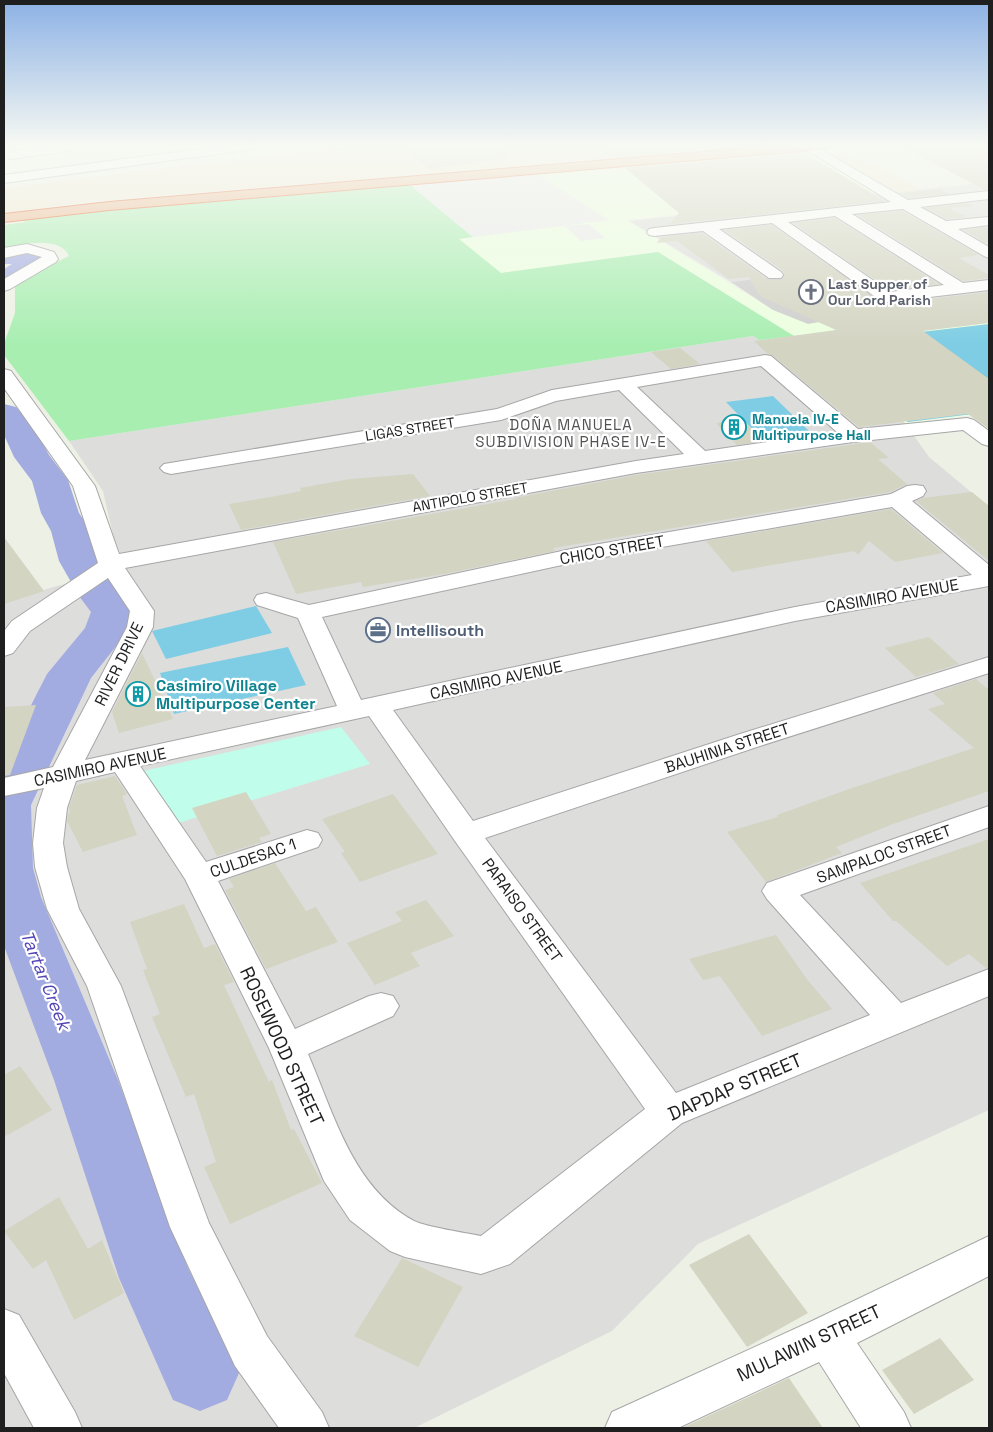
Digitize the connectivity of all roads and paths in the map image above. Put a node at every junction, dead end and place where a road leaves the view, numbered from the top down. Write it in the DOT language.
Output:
graph roads {
  1 [pos="58,212"];
  2 [pos="838,212"];
  3 [pos="919,212"];
  4 [pos="4,218"];
  5 [pos="775,219"];
  6 [pos="989,221"];
  7 [pos="705,226"];
  8 [pos="943,226"];
  9 [pos="654,232"];
  10 [pos="4,253"];
  11 [pos="989,253"];
  12 [pos="775,275"];
  13 [pos="989,285"];
  14 [pos="4,286"];
  15 [pos="959,288"];
  16 [pos="4,375"];
  17 [pos="623,384"];
  18 [pos="853,436"];
  19 [pos="988,438"];
  20 [pos="698,457"];
  21 [pos="170,468"];
  22 [pos="105,569"];
  23 [pos="989,578"];
  24 [pos="266,600"];
  25 [pos="308,613"];
  26 [pos="4,648"];
  27 [pos="989,666"];
  28 [pos="365,709"];
  29 [pos="123,763"];
  30 [pos="50,778"];
  31 [pos="4,788"];
  32 [pos="989,816"];
  33 [pos="466,834"];
  34 [pos="307,840"];
  35 [pos="199,876"];
  36 [pos="989,982"];
  37 [pos="381,1006"];
  38 [pos="895,1020"];
  39 [pos="287,1048"];
  40 [pos="669,1112"];
  41 [pos="495,1251"];
  42 [pos="989,1255"];
  43 [pos="826,1336"];
  44 [pos="5,1337"];
  45 [pos="59,1428"];
  46 [pos="306,1428"];
  47 [pos="628,1428"];
  48 [pos="888,1428"];
  1 -- 4 [label="highway"];
  2 -- 5 [label="street"];
  2 -- 15 [label="street"];
  3 -- 8 [label="street"];
  5 -- 7 [label="street"];
  5 -- 15 [label="street"];
  6 -- 8 [label="street"];
  7 -- 9 [label="street"];
  7 -- 12 [label="street"];
  8 -- 11 [label="street"];
  10 -- 14 [label="street"];
  13 -- 15 [label="street"];
  16 -- 22 [label="street, RIVER DRIVE"];
  17 -- 18 [label="street, LIGAS STREET"];
  17 -- 20 [label="street"];
  17 -- 21 [label="street, LIGAS STREET"];
  18 -- 19 [label="street, ANTIPOLO STREET"];
  18 -- 20 [label="street, ANTIPOLO STREET"];
  20 -- 22 [label="street, ANTIPOLO STREET"];
  22 -- 26 [label="street, ANTIPOLO STREET"];
  22 -- 30 [label="street, RIVER DRIVE"];
  23 -- 25 [label="street, CHICO STREET"];
  23 -- 28 [label="street, CASIMIRO AVENUE"];
  24 -- 25 [label="street"];
  25 -- 28 [label="street, PARAISO STREET"];
  27 -- 33 [label="street, BAUHINIA STREET"];
  28 -- 29 [label="street, CASIMIRO AVENUE"];
  28 -- 33 [label="street, PARAISO STREET"];
  29 -- 30 [label="street, CASIMIRO AVENUE"];
  29 -- 35 [label="street, ROSEWOOD STREET"];
  30 -- 31 [label="street, CASIMIRO AVENUE"];
  30 -- 46 [label="street, RIVER DRIVE"];
  32 -- 38 [label="street, SAMPALOC STREET"];
  33 -- 40 [label="street, PARAISO STREET"];
  34 -- 35 [label="street, CULDESAC 1"];
  35 -- 39 [label="street, ROSEWOOD STREET"];
  36 -- 38 [label="street, DAPDAP STREET"];
  37 -- 39 [label="street"];
  38 -- 40 [label="street, DAPDAP STREET"];
  39 -- 41 [label="street, ROSEWOOD STREET"];
  40 -- 41 [label="street, DAPDAP STREET"];
  42 -- 43 [label="street, MULAWIN STREET"];
  43 -- 47 [label="street, MULAWIN STREET"];
  43 -- 48 [label="street"];
  44 -- 45 [label="street"];
}
